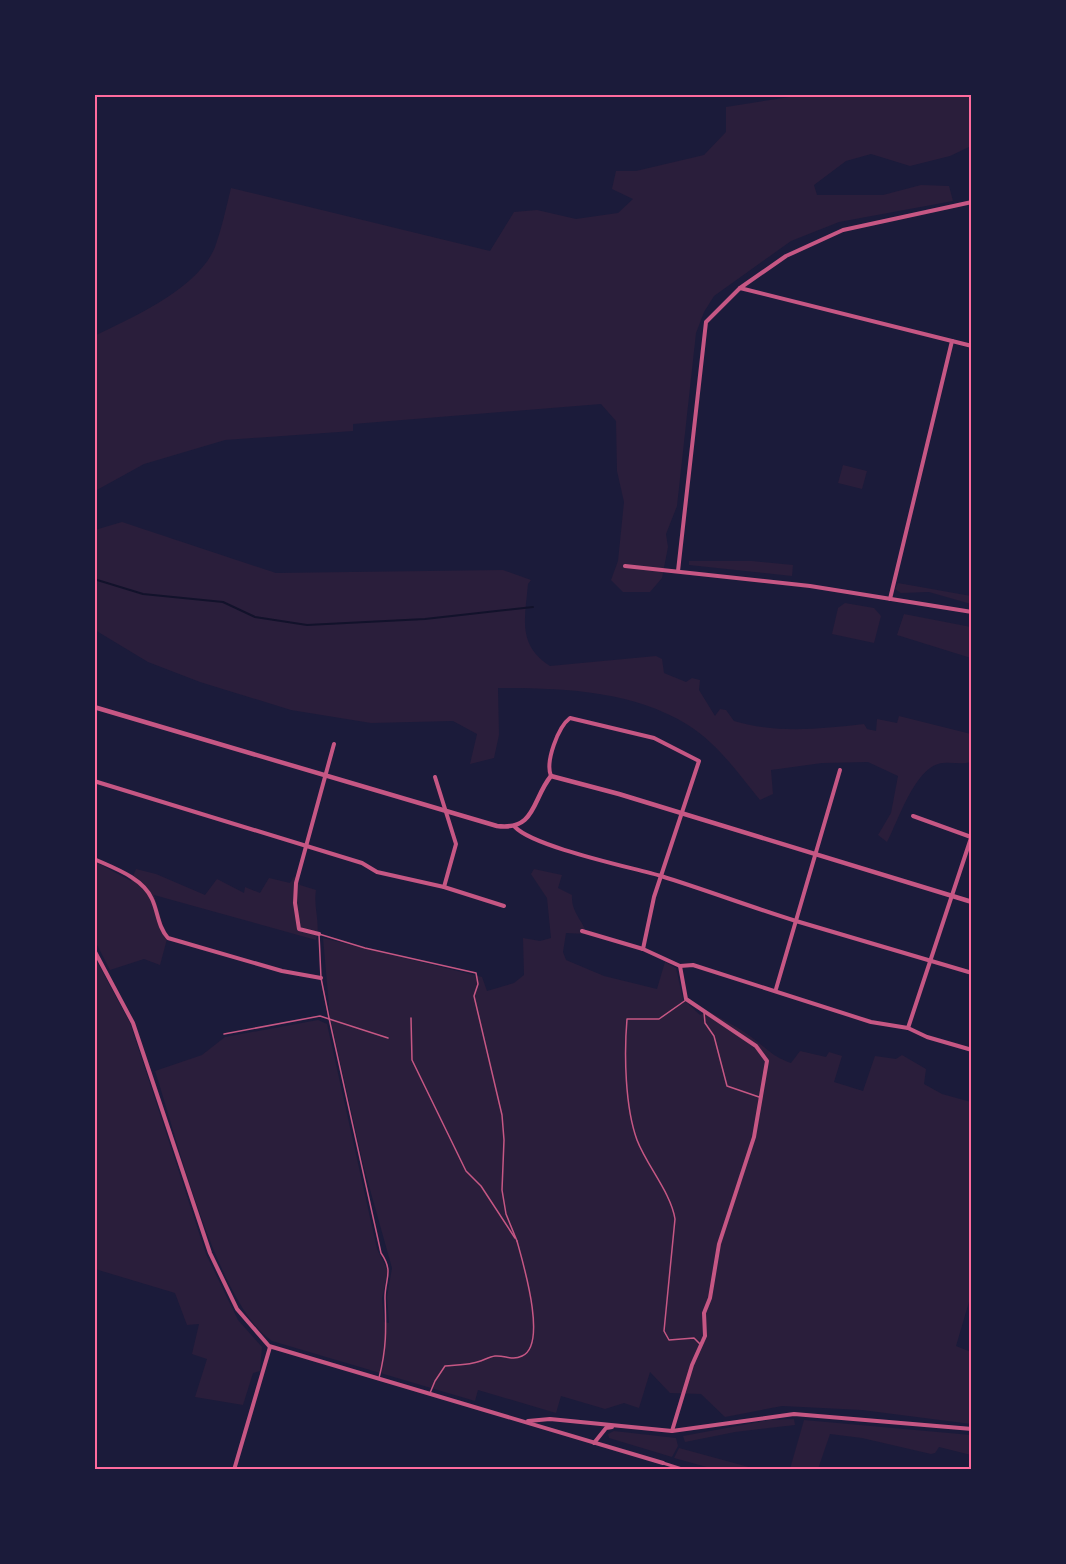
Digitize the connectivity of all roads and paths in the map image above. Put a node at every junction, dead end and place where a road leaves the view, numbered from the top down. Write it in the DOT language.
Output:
graph roads {
  1 [pos="972,202"];
  2 [pos="740,288"];
  3 [pos="952,341"];
  4 [pos="972,346"];
  5 [pos="626,566"];
  6 [pos="678,571"];
  7 [pos="890,599"];
  8 [pos="972,612"];
  9 [pos="94,707"];
  10 [pos="334,744"];
  11 [pos="840,770"];
  12 [pos="325,775"];
  13 [pos="551,776"];
  14 [pos="435,777"];
  15 [pos="94,781"];
  16 [pos="448,814"];
  17 [pos="682,814"];
  18 [pos="913,816"];
  19 [pos="514,827"];
  20 [pos="971,836"];
  21 [pos="305,846"];
  22 [pos="817,855"];
  23 [pos="94,859"];
  24 [pos="662,876"];
  25 [pos="444,887"];
  26 [pos="950,895"];
  27 [pos="972,902"];
  28 [pos="504,906"];
  29 [pos="796,921"];
  30 [pos="582,931"];
  31 [pos="320,934"];
  32 [pos="643,949"];
  33 [pos="94,950"];
  34 [pos="929,960"];
  35 [pos="680,966"];
  36 [pos="972,973"];
  37 [pos="321,978"];
  38 [pos="776,989"];
  39 [pos="687,999"];
  40 [pos="704,1011"];
  41 [pos="328,1018"];
  42 [pos="411,1018"];
  43 [pos="908,1028"];
  44 [pos="224,1034"];
  45 [pos="388,1038"];
  46 [pos="972,1050"];
  47 [pos="762,1097"];
  48 [pos="517,1240"];
  49 [pos="701,1345"];
  50 [pos="270,1347"];
  51 [pos="379,1378"];
  52 [pos="430,1393"];
  53 [pos="524,1422"];
  54 [pos="615,1426"];
  55 [pos="972,1428"];
  56 [pos="672,1431"];
  57 [pos="594,1443"];
  58 [pos="663,1463"];
  59 [pos="234,1470"];
  60 [pos="685,1470"];
  1 -- 2 [label="street"];
  2 -- 3 [label="street"];
  2 -- 6 [label="street"];
  3 -- 4 [label="street"];
  3 -- 7 [label="street"];
  5 -- 6 [label="street"];
  6 -- 7 [label="street"];
  7 -- 8 [label="street"];
  9 -- 12 [label="street"];
  10 -- 12 [label="street"];
  11 -- 22 [label="street"];
  12 -- 16 [label="street"];
  12 -- 21 [label="street"];
  13 -- 17 [label="street"];
  13 -- 17 [label="street"];
  13 -- 19 [label="street"];
  14 -- 16 [label="street"];
  15 -- 21 [label="street"];
  16 -- 19 [label="street"];
  16 -- 25 [label="street"];
  17 -- 22 [label="street"];
  17 -- 24 [label="street"];
  18 -- 20 [label="street"];
  19 -- 24 [label="street"];
  20 -- 26 [label="street"];
  21 -- 25 [label="street"];
  21 -- 31 [label="street"];
  22 -- 26 [label="street"];
  22 -- 29 [label="street"];
  23 -- 37 [label="street"];
  24 -- 29 [label="street"];
  24 -- 32 [label="street"];
  25 -- 28 [label="street"];
  26 -- 27 [label="street"];
  26 -- 34 [label="street"];
  29 -- 34 [label="street"];
  29 -- 38 [label="street"];
  30 -- 32 [label="street"];
  31 -- 37 [label="lane"];
  31 -- 48 [label="lane"];
  32 -- 35 [label="street"];
  33 -- 50 [label="street"];
  34 -- 36 [label="street"];
  34 -- 43 [label="street"];
  35 -- 38 [label="street"];
  35 -- 39 [label="street"];
  37 -- 41 [label="lane"];
  38 -- 43 [label="street"];
  39 -- 40 [label="street"];
  39 -- 49 [label="lane"];
  40 -- 47 [label="lane"];
  40 -- 47 [label="street"];
  41 -- 44 [label="lane"];
  41 -- 45 [label="lane"];
  41 -- 51 [label="lane"];
  42 -- 48 [label="lane"];
  43 -- 46 [label="street"];
  47 -- 49 [label="street"];
  48 -- 52 [label="lane"];
  49 -- 56 [label="street"];
  50 -- 51 [label="street"];
  50 -- 59 [label="street"];
  51 -- 52 [label="street"];
  52 -- 53 [label="street"];
  53 -- 54 [label="street"];
  53 -- 57 [label="street"];
  54 -- 56 [label="street"];
  54 -- 57 [label="street"];
  55 -- 56 [label="street"];
  57 -- 58 [label="street"];
  58 -- 60 [label="street"];
}
